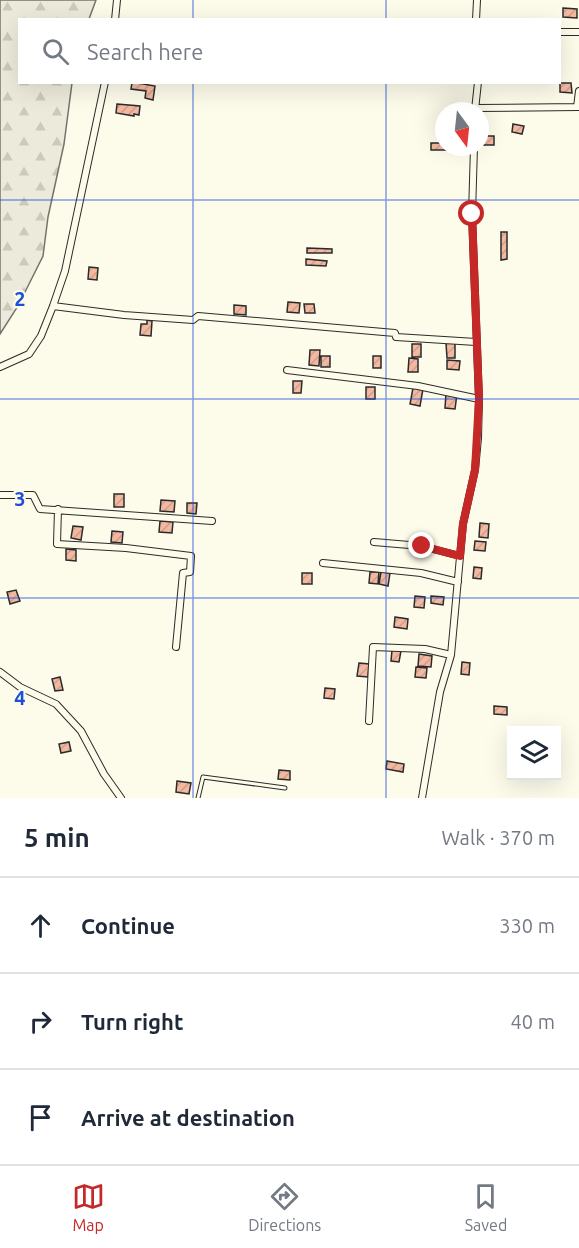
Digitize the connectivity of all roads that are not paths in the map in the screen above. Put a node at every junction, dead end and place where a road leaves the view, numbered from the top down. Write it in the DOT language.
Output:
graph roads {
  1 [pos="117,0"];
  2 [pos="477,0"];
  3 [pos="115,18"];
  4 [pos="476,18"];
  5 [pos="561,32"];
  6 [pos="579,32"];
  7 [pos="105,84"];
  8 [pos="477,84"];
  9 [pos="579,92"];
  10 [pos="476,102"];
  11 [pos="578,107"];
  12 [pos="489,109"];
  13 [pos="474,156"];
  14 [pos="53,306"];
  15 [pos="476,342"];
  16 [pos="0,367"];
  17 [pos="287,370"];
  18 [pos="479,399"];
  19 [pos="0,495"];
  20 [pos="58,509"];
  21 [pos="212,521"];
  22 [pos="374,542"];
  23 [pos="460,556"];
  24 [pos="323,563"];
  25 [pos="458,582"];
  26 [pos="176,647"];
  27 [pos="452,655"];
  28 [pos="0,672"];
  29 [pos="369,721"];
  30 [pos="285,788"];
  31 [pos="121,798"];
  32 [pos="198,798"];
  33 [pos="422,798"];
  1 -- 3 [label="street"];
  2 -- 4 [label="street"];
  5 -- 6 [label="street"];
  7 -- 14 [label="street"];
  8 -- 10 [label="street"];
  9 -- 11 [label="street"];
  11 -- 12 [label="street"];
  13 -- 15 [label="street"];
  14 -- 15 [label="street"];
  14 -- 16 [label="street"];
  15 -- 18 [label="street"];
  17 -- 18 [label="street"];
  18 -- 23 [label="street"];
  19 -- 20 [label="street"];
  20 -- 21 [label="street"];
  20 -- 26 [label="street"];
  22 -- 23 [label="street"];
  23 -- 25 [label="street"];
  24 -- 25 [label="street"];
  25 -- 27 [label="street"];
  27 -- 29 [label="street"];
  27 -- 33 [label="street"];
  28 -- 31 [label="street"];
  30 -- 32 [label="lane"];
}
